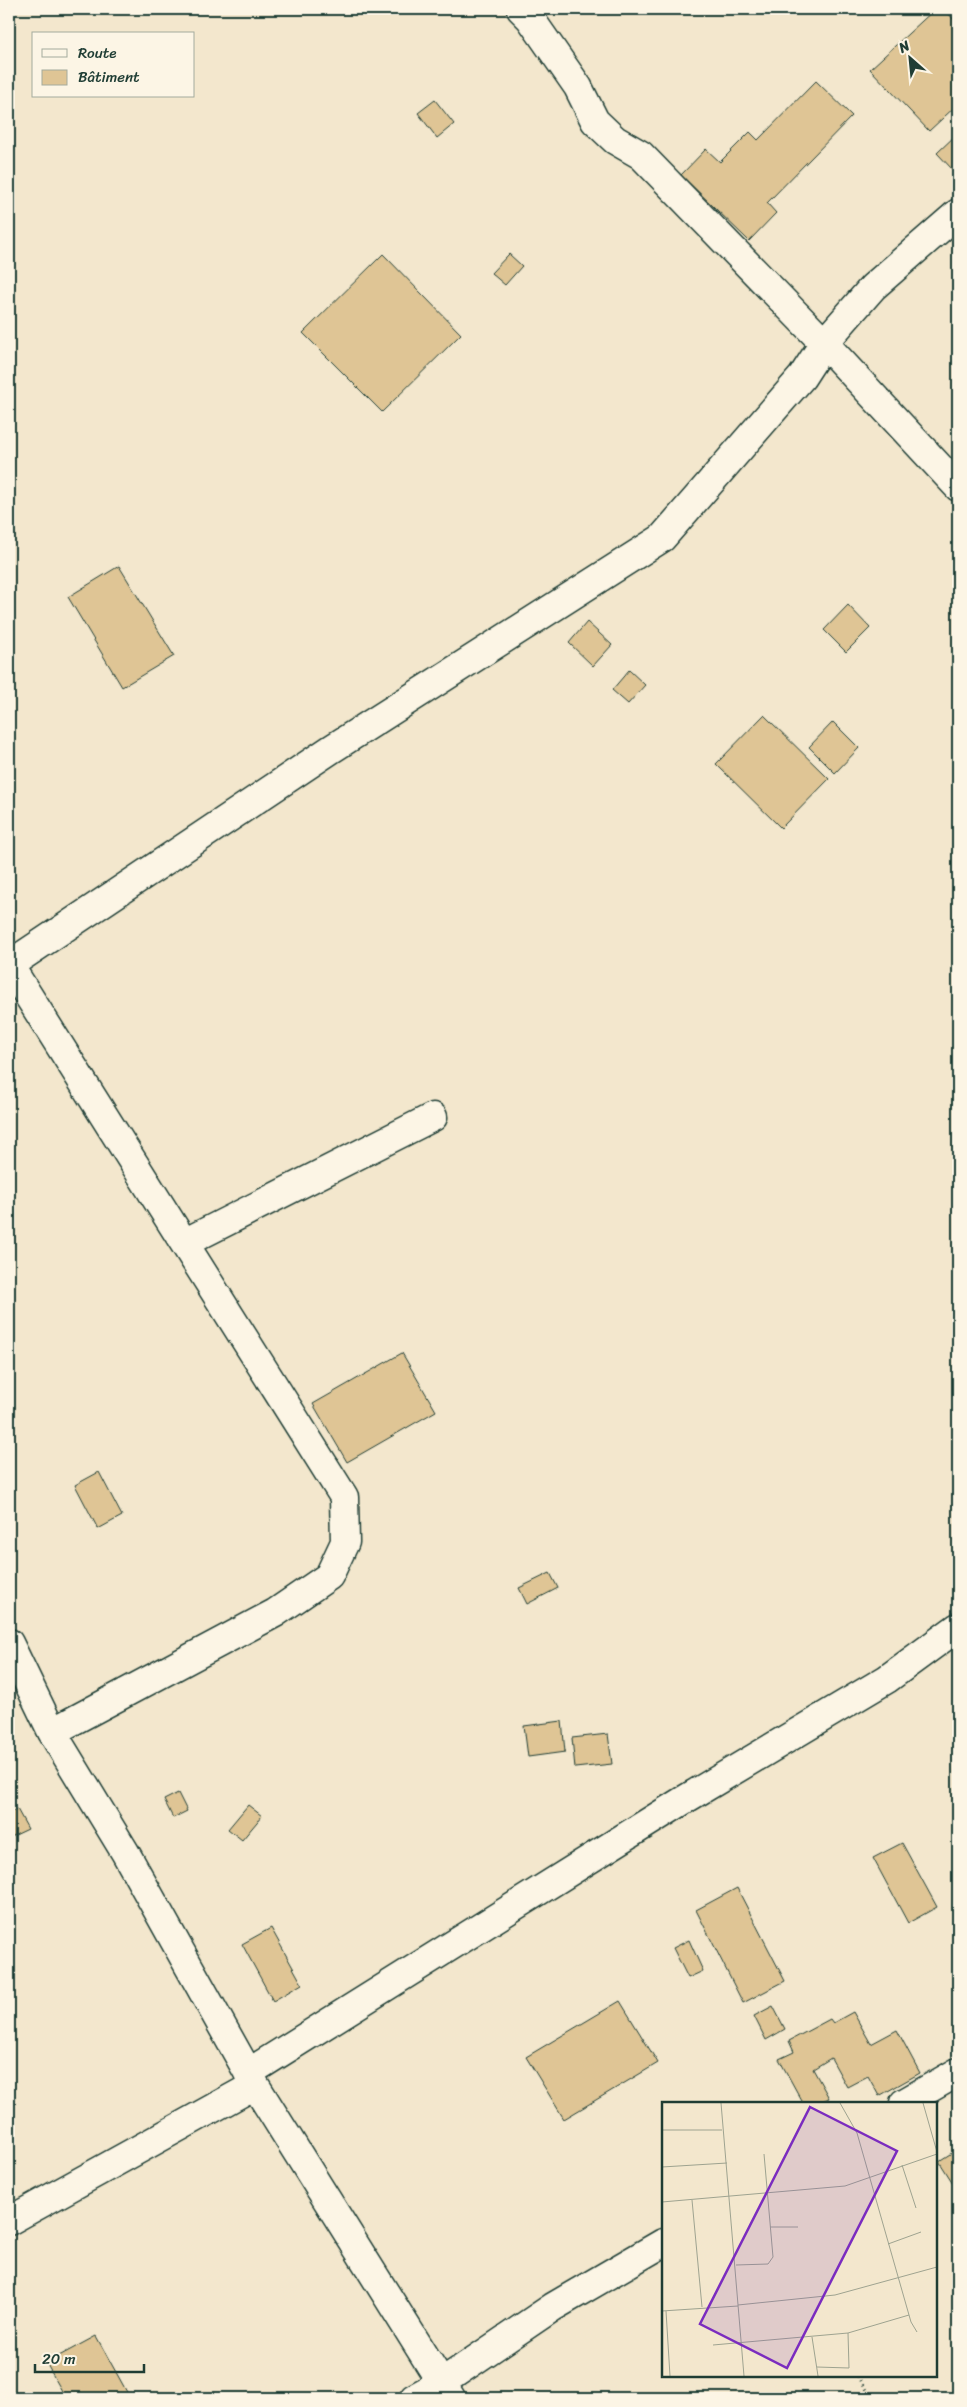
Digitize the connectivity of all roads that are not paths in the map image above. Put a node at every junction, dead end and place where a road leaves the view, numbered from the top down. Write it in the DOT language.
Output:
graph roads {
  1 [pos="521,9"];
  2 [pos="958,213"];
  3 [pos="824,342"];
  4 [pos="958,487"];
  5 [pos="9,965"];
  6 [pos="433,1117"];
  7 [pos="184,1243"];
  8 [pos="958,1627"];
  9 [pos="9,1643"];
  10 [pos="52,1732"];
  11 [pos="958,2072"];
  12 [pos="252,2079"];
  13 [pos="906,2102"];
  14 [pos="9,2221"];
  15 [pos="662,2244"];
  16 [pos="446,2391"];
  17 [pos="414,2398"];
  1 -- 3 [label="street"];
  2 -- 3 [label="street"];
  3 -- 4 [label="street"];
  3 -- 5 [label="street"];
  5 -- 7 [label="street"];
  6 -- 7 [label="street"];
  7 -- 10 [label="street"];
  8 -- 12 [label="street"];
  9 -- 10 [label="street"];
  10 -- 12 [label="street"];
  11 -- 13 [label="street"];
  12 -- 14 [label="street"];
  12 -- 16 [label="street"];
  15 -- 16 [label="street"];
  16 -- 17 [label="street"];
}
